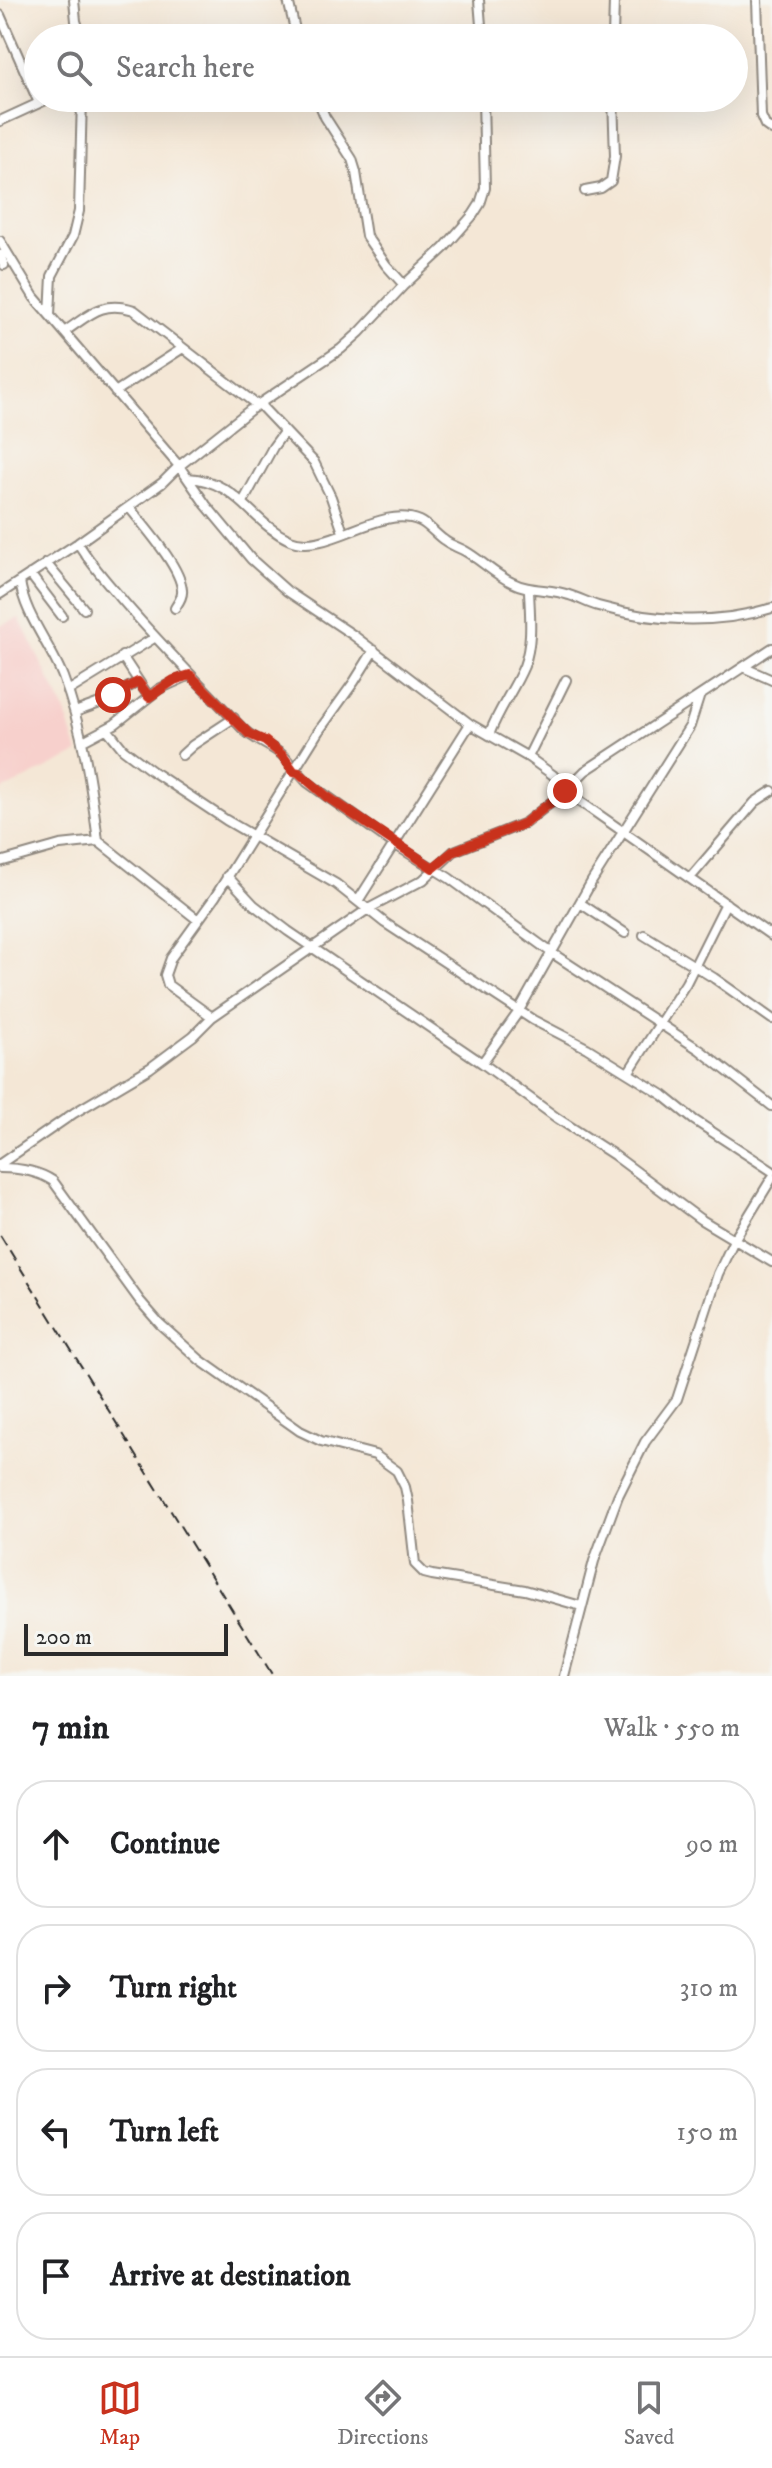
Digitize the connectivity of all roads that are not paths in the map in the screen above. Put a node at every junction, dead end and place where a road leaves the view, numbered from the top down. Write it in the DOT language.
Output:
graph roads {
  1 [pos="74,0"];
  2 [pos="288,0"];
  3 [pos="479,0"];
  4 [pos="614,0"];
  5 [pos="757,0"];
  6 [pos="1,19"];
  7 [pos="77,24"];
  8 [pos="294,24"];
  9 [pos="481,24"];
  10 [pos="613,24"];
  11 [pos="24,70"];
  12 [pos="24,110"];
  13 [pos="82,112"];
  14 [pos="323,112"];
  15 [pos="484,112"];
  16 [pos="613,112"];
  17 [pos="0,121"];
  18 [pos="772,130"];
  19 [pos="585,191"];
  20 [pos="0,241"];
  21 [pos="0,255"];
  22 [pos="5,264"];
  23 [pos="404,285"];
  24 [pos="50,316"];
  25 [pos="64,332"];
  26 [pos="183,348"];
  27 [pos="115,392"];
  28 [pos="258,404"];
  29 [pos="284,432"];
  30 [pos="179,466"];
  31 [pos="188,478"];
  32 [pos="243,502"];
  33 [pos="129,507"];
  34 [pos="343,532"];
  35 [pos="78,543"];
  36 [pos="46,563"];
  37 [pos="30,574"];
  38 [pos="20,581"];
  39 [pos="61,581"];
  40 [pos="529,591"];
  41 [pos="45,593"];
  42 [pos="0,594"];
  43 [pos="175,608"];
  44 [pos="772,608"];
  45 [pos="84,609"];
  46 [pos="62,616"];
  47 [pos="154,638"];
  48 [pos="772,648"];
  49 [pos="374,650"];
  50 [pos="122,656"];
  51 [pos="745,668"];
  52 [pos="190,675"];
  53 [pos="566,680"];
  54 [pos="772,680"];
  55 [pos="138,682"];
  56 [pos="68,691"];
  57 [pos="149,697"];
  58 [pos="699,698"];
  59 [pos="75,712"];
  60 [pos="234,718"];
  61 [pos="470,724"];
  62 [pos="107,729"];
  63 [pos="489,735"];
  64 [pos="83,741"];
  65 [pos="182,755"];
  66 [pos="528,757"];
  67 [pos="294,772"];
  68 [pos="565,791"];
  69 [pos="772,791"];
  70 [pos="623,831"];
  71 [pos="253,835"];
  72 [pos="98,841"];
  73 [pos="394,844"];
  74 [pos="0,862"];
  75 [pos="433,868"];
  76 [pos="227,876"];
  77 [pos="690,878"];
  78 [pos="358,901"];
  79 [pos="580,903"];
  80 [pos="726,903"];
  81 [pos="368,909"];
  82 [pos="198,920"];
  83 [pos="625,933"];
  84 [pos="644,935"];
  85 [pos="772,936"];
  86 [pos="313,948"];
  87 [pos="552,953"];
  88 [pos="695,967"];
  89 [pos="519,1009"];
  90 [pos="212,1017"];
  91 [pos="772,1019"];
  92 [pos="660,1023"];
  93 [pos="482,1063"];
  94 [pos="628,1073"];
  95 [pos="772,1106"];
  96 [pos="0,1166"];
  97 [pos="772,1171"];
  98 [pos="772,1178"];
  99 [pos="734,1240"];
  100 [pos="772,1262"];
  101 [pos="581,1606"];
  102 [pos="564,1676"];
  1 -- 7 [label="street"];
  2 -- 8 [label="street"];
  3 -- 9 [label="street"];
  4 -- 10 [label="street"];
  5 -- 18 [label="street"];
  6 -- 11 [label="street"];
  12 -- 17 [label="street"];
  13 -- 24 [label="street"];
  14 -- 23 [label="street"];
  15 -- 23 [label="street"];
  16 -- 19 [label="street"];
  20 -- 22 [label="street"];
  21 -- 22 [label="street"];
  22 -- 24 [label="street"];
  23 -- 28 [label="street"];
  24 -- 25 [label="street"];
  25 -- 26 [label="street"];
  25 -- 27 [label="street"];
  26 -- 27 [label="street"];
  26 -- 28 [label="street"];
  27 -- 30 [label="street"];
  28 -- 29 [label="street"];
  28 -- 30 [label="street"];
  29 -- 32 [label="street"];
  29 -- 34 [label="street"];
  30 -- 31 [label="street"];
  30 -- 33 [label="street"];
  31 -- 32 [label="street"];
  31 -- 49 [label="street"];
  32 -- 34 [label="street"];
  33 -- 35 [label="street"];
  33 -- 43 [label="street"];
  34 -- 40 [label="street"];
  35 -- 36 [label="street"];
  35 -- 47 [label="street"];
  36 -- 37 [label="street"];
  36 -- 39 [label="street"];
  37 -- 38 [label="street"];
  37 -- 41 [label="street"];
  38 -- 42 [label="street"];
  38 -- 56 [label="street"];
  39 -- 41 [label="street"];
  39 -- 45 [label="street"];
  40 -- 44 [label="street"];
  40 -- 63 [label="street"];
  41 -- 46 [label="street"];
  47 -- 50 [label="street"];
  47 -- 52 [label="street"];
  48 -- 51 [label="street"];
  49 -- 61 [label="street"];
  49 -- 67 [label="street"];
  50 -- 55 [label="street"];
  50 -- 56 [label="street"];
  51 -- 54 [label="street"];
  51 -- 58 [label="street"];
  52 -- 57 [label="street"];
  52 -- 60 [label="street"];
  53 -- 66 [label="street"];
  55 -- 57 [label="street"];
  55 -- 59 [label="street"];
  56 -- 59 [label="street"];
  57 -- 62 [label="street"];
  58 -- 68 [label="street"];
  58 -- 70 [label="street"];
  59 -- 64 [label="street"];
  60 -- 65 [label="street"];
  60 -- 67 [label="street"];
  61 -- 63 [label="street"];
  61 -- 73 [label="street"];
  62 -- 64 [label="street"];
  62 -- 71 [label="street"];
  63 -- 66 [label="street"];
  64 -- 72 [label="street"];
  66 -- 68 [label="street"];
  67 -- 71 [label="street"];
  67 -- 73 [label="street"];
  68 -- 70 [label="street"];
  68 -- 75 [label="street"];
  69 -- 77 [label="street"];
  70 -- 77 [label="street"];
  70 -- 79 [label="street"];
  71 -- 76 [label="street"];
  71 -- 78 [label="street"];
  72 -- 74 [label="street"];
  72 -- 82 [label="street"];
  73 -- 75 [label="street"];
  73 -- 78 [label="street"];
  75 -- 81 [label="street"];
  75 -- 87 [label="street"];
  76 -- 82 [label="street"];
  76 -- 86 [label="street"];
  77 -- 80 [label="street"];
  78 -- 81 [label="street"];
  79 -- 83 [label="street"];
  79 -- 87 [label="street"];
  80 -- 85 [label="street"];
  80 -- 88 [label="street"];
  81 -- 86 [label="street"];
  81 -- 89 [label="street"];
  82 -- 90 [label="street"];
  84 -- 88 [label="street"];
  86 -- 90 [label="street"];
  86 -- 93 [label="street"];
  87 -- 89 [label="street"];
  87 -- 92 [label="street"];
  88 -- 91 [label="street"];
  88 -- 92 [label="street"];
  89 -- 93 [label="street"];
  89 -- 94 [label="street"];
  90 -- 96 [label="street"];
  92 -- 94 [label="street"];
  92 -- 95 [label="street"];
  93 -- 99 [label="street"];
  94 -- 97 [label="street"];
  96 -- 101 [label="street"];
  98 -- 99 [label="street"];
  99 -- 100 [label="street"];
  99 -- 101 [label="street"];
  101 -- 102 [label="street"];
}
